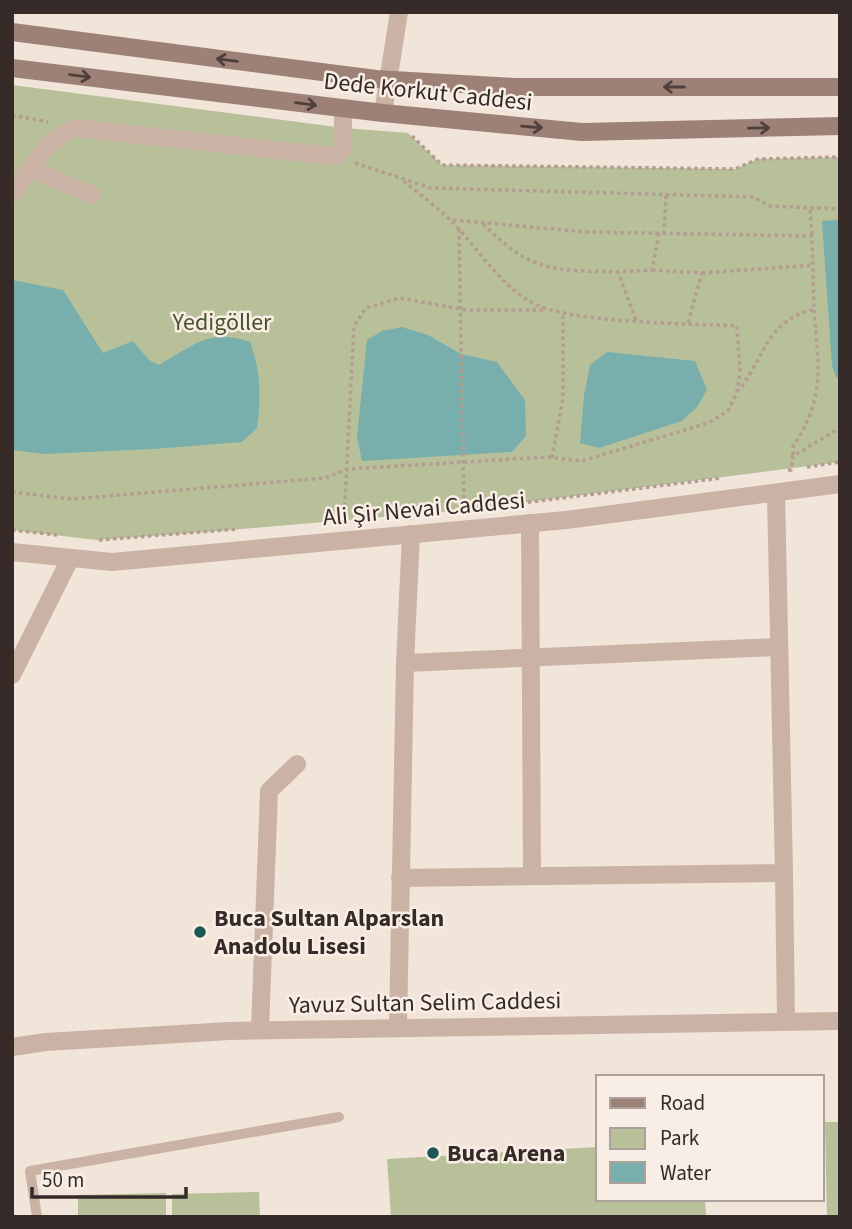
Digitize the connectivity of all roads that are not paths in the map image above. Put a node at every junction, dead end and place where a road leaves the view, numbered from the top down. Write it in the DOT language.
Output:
graph roads {
  1 [pos="399,12"];
  2 [pos="12,32"];
  3 [pos="12,68"];
  4 [pos="387,80"];
  5 [pos="840,87"];
  6 [pos="343,108"];
  7 [pos="383,113"];
  8 [pos="840,126"];
  9 [pos="30,169"];
  10 [pos="12,195"];
  11 [pos="92,195"];
  12 [pos="840,484"];
  13 [pos="776,492"];
  14 [pos="530,523"];
  15 [pos="411,534"];
  16 [pos="12,552"];
  17 [pos="70,559"];
  18 [pos="778,647"];
  19 [pos="530,660"];
  20 [pos="405,663"];
  21 [pos="12,675"];
  22 [pos="297,764"];
  23 [pos="784,873"];
  24 [pos="532,876"];
  25 [pos="400,878"];
  26 [pos="786,1021"];
  27 [pos="840,1021"];
  28 [pos="398,1027"];
  29 [pos="260,1030"];
  30 [pos="12,1047"];
  31 [pos="339,1117"];
  32 [pos="37,1217"];
  1 -- 4 [label="street"];
  4 -- 2 [label="main road, Dede Korkut Caddesi, one-way"];
  3 -- 6 [label="main road, Dede Korkut Caddesi, one-way"];
  5 -- 4 [label="main road, Dede Korkut Caddesi, one-way"];
  4 -- 7 [label="street"];
  6 -- 7 [label="main road, Dede Korkut Caddesi"];
  6 -- 9 [label="street"];
  7 -- 8 [label="main road, Dede Korkut Caddesi, one-way"];
  9 -- 10 [label="street"];
  9 -- 11 [label="street"];
  12 -- 13 [label="street, Ali Şir Nevai Caddesi"];
  13 -- 14 [label="street, Ali Şir Nevai Caddesi"];
  13 -- 18 [label="street"];
  14 -- 15 [label="street, Ali Şir Nevai Caddesi"];
  14 -- 19 [label="street"];
  15 -- 17 [label="street, Ali Şir Nevai Caddesi"];
  15 -- 20 [label="street"];
  16 -- 17 [label="street, Ali Şir Nevai Caddesi"];
  17 -- 21 [label="street"];
  18 -- 19 [label="street"];
  18 -- 23 [label="street"];
  19 -- 20 [label="street"];
  19 -- 24 [label="street"];
  20 -- 25 [label="street"];
  22 -- 29 [label="street"];
  23 -- 24 [label="street"];
  23 -- 26 [label="street"];
  24 -- 25 [label="street"];
  25 -- 28 [label="street"];
  26 -- 27 [label="street, Yavuz Sultan Selim Caddesi"];
  26 -- 28 [label="street, Yavuz Sultan Selim Caddesi"];
  28 -- 29 [label="street, Yavuz Sultan Selim Caddesi"];
  29 -- 30 [label="street, Yavuz Sultan Selim Caddesi"];
  31 -- 32 [label="lane"];
}
